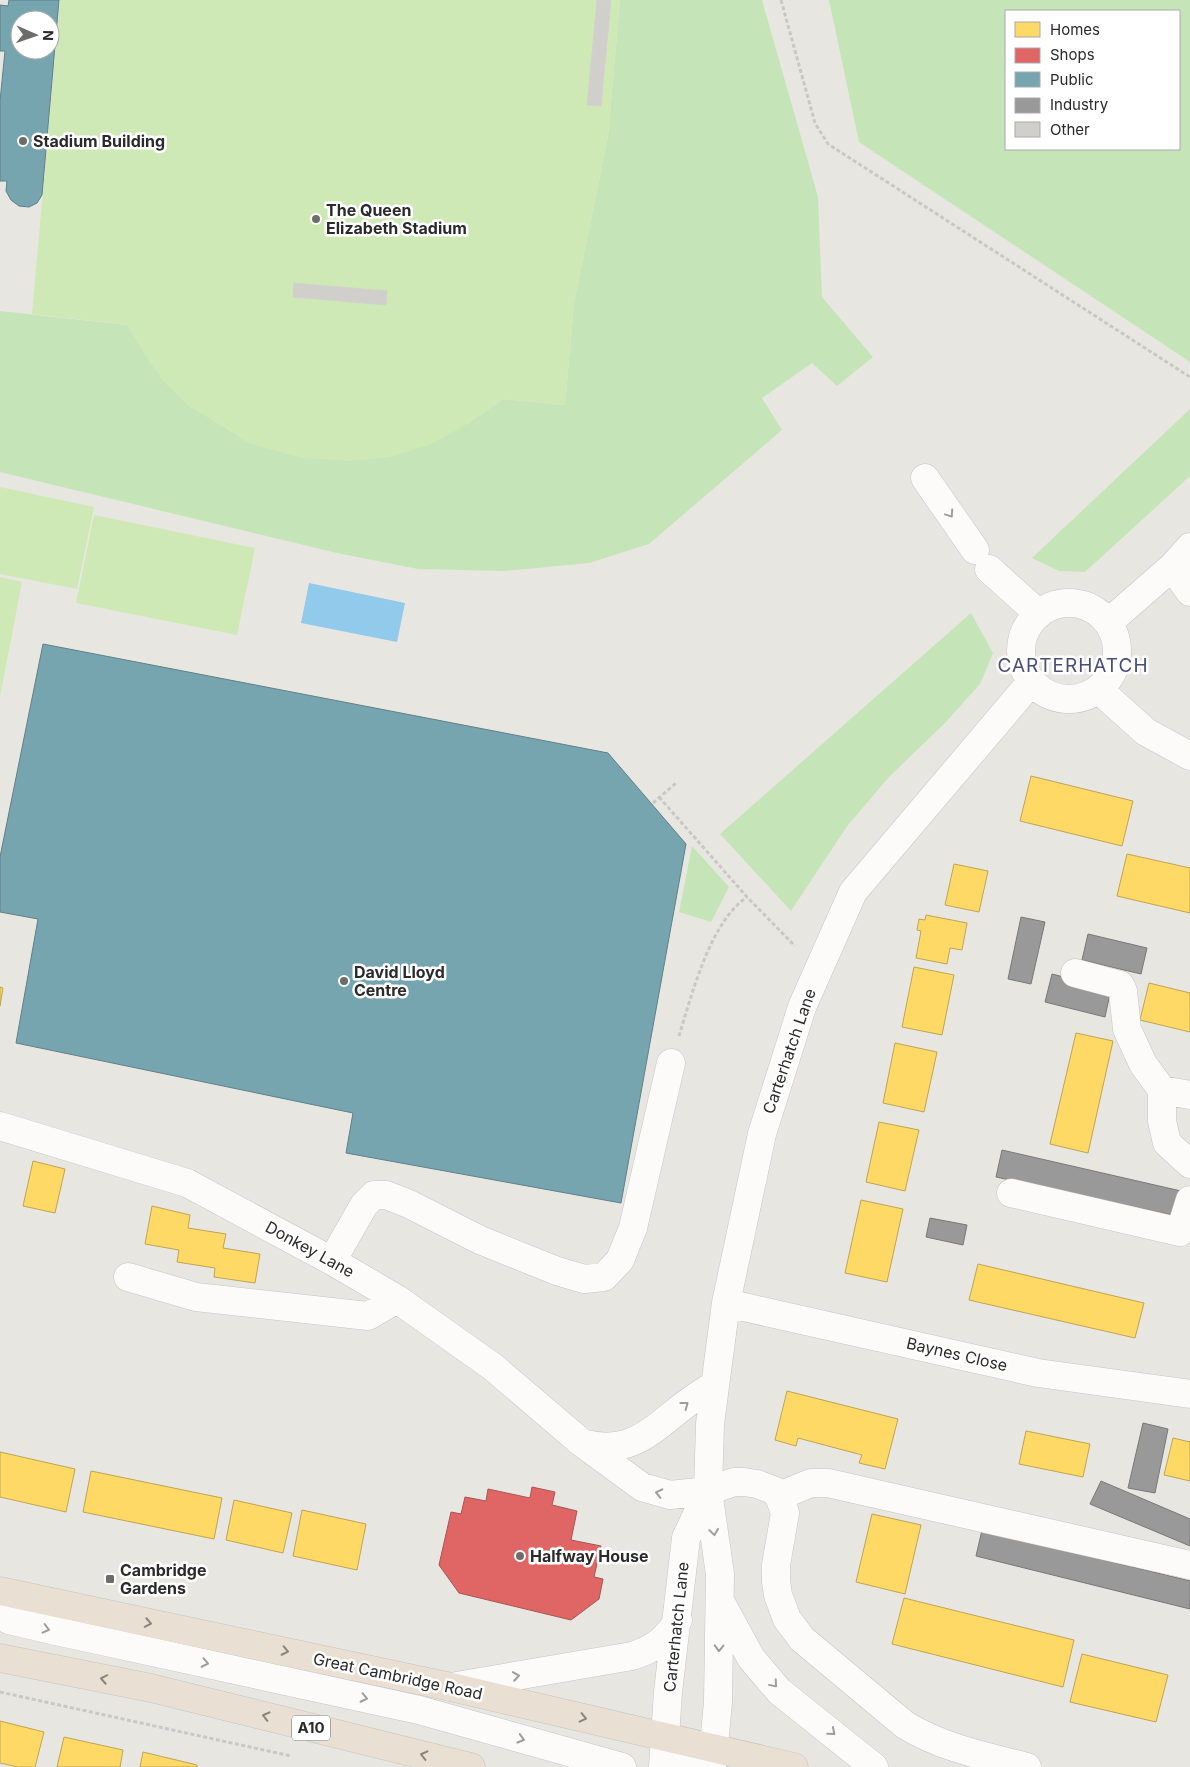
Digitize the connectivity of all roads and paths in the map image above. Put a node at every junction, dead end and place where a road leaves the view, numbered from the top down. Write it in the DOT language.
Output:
graph roads {
  1 [pos="781,0"];
  2 [pos="1190,377"];
  3 [pos="925,478"];
  4 [pos="1190,547"];
  5 [pos="1172,568"];
  6 [pos="1190,592"];
  7 [pos="1038,614"];
  8 [pos="1109,622"];
  9 [pos="1032,681"];
  10 [pos="1098,689"];
  11 [pos="1188,751"];
  12 [pos="676,783"];
  13 [pos="659,797"];
  14 [pos="653,803"];
  15 [pos="747,897"];
  16 [pos="818,969"];
  17 [pos="1076,973"];
  18 [pos="671,1063"];
  19 [pos="1162,1090"];
  20 [pos="1190,1095"];
  21 [pos="0,1126"];
  22 [pos="1190,1164"];
  23 [pos="1011,1193"];
  24 [pos="1190,1200"];
  25 [pos="332,1261"];
  26 [pos="128,1278"];
  27 [pos="397,1299"];
  28 [pos="726,1303"];
  29 [pos="714,1385"];
  30 [pos="1190,1394"];
  31 [pos="582,1443"];
  32 [pos="708,1491"];
  33 [pos="779,1496"];
  34 [pos="1190,1565"];
  35 [pos="0,1591"];
  36 [pos="720,1599"];
  37 [pos="0,1615"];
  38 [pos="678,1620"];
  39 [pos="0,1658"];
  40 [pos="451,1687"];
  41 [pos="0,1692"];
  42 [pos="666,1737"];
  43 [pos="296,1758"];
  44 [pos="713,1758"];
  45 [pos="471,1767"];
  46 [pos="622,1767"];
  47 [pos="663,1767"];
  48 [pos="689,1767"];
  49 [pos="794,1767"];
  50 [pos="874,1767"];
  51 [pos="1026,1767"];
  1 -- 2 [label="path"];
  3 -- 7 [label="street, one-way"];
  4 -- 5 [label="street"];
  5 -- 6 [label="street"];
  5 -- 8 [label="street"];
  7 -- 8 [label="street"];
  7 -- 9 [label="street"];
  8 -- 10 [label="street"];
  9 -- 10 [label="street"];
  9 -- 16 [label="street, Carterhatch Lane"];
  10 -- 11 [label="street"];
  12 -- 13 [label="path"];
  13 -- 14 [label="path"];
  13 -- 15 [label="path"];
  15 -- 16 [label="path"];
  15 -- 18 [label="path"];
  16 -- 28 [label="street, Carterhatch Lane"];
  17 -- 19 [label="street"];
  18 -- 25 [label="street"];
  19 -- 20 [label="street"];
  19 -- 22 [label="street"];
  21 -- 25 [label="street, Donkey Lane"];
  23 -- 24 [label="street"];
  25 -- 27 [label="street, Donkey Lane"];
  26 -- 27 [label="street"];
  27 -- 31 [label="street, Donkey Lane"];
  28 -- 29 [label="street, Carterhatch Lane"];
  28 -- 30 [label="street, Baynes Close"];
  31 -- 29 [label="street, one-way"];
  29 -- 32 [label="street, Carterhatch Lane"];
  32 -- 31 [label="street, Donkey Lane, one-way"];
  32 -- 33 [label="street"];
  32 -- 36 [label="street, Carterhatch Lane, one-way"];
  32 -- 38 [label="street, Carterhatch Lane"];
  33 -- 34 [label="street"];
  33 -- 51 [label="street"];
  35 -- 40 [label="highway, Great Cambridge Road, one-way"];
  36 -- 44 [label="street, Carterhatch Lane, one-way"];
  36 -- 50 [label="street, one-way"];
  37 -- 46 [label="street, one-way"];
  40 -- 38 [label="street, one-way"];
  38 -- 42 [label="street, Carterhatch Lane"];
  45 -- 39 [label="highway, A10, one-way"];
  40 -- 42 [label="highway, Great Cambridge Road, one-way"];
  41 -- 43 [label="path"];
  42 -- 44 [label="highway, Great Cambridge Road"];
  42 -- 47 [label="street, Carterhatch Lane"];
  42 -- 48 [label="street"];
  44 -- 49 [label="highway, Great Cambridge Road"];
}
